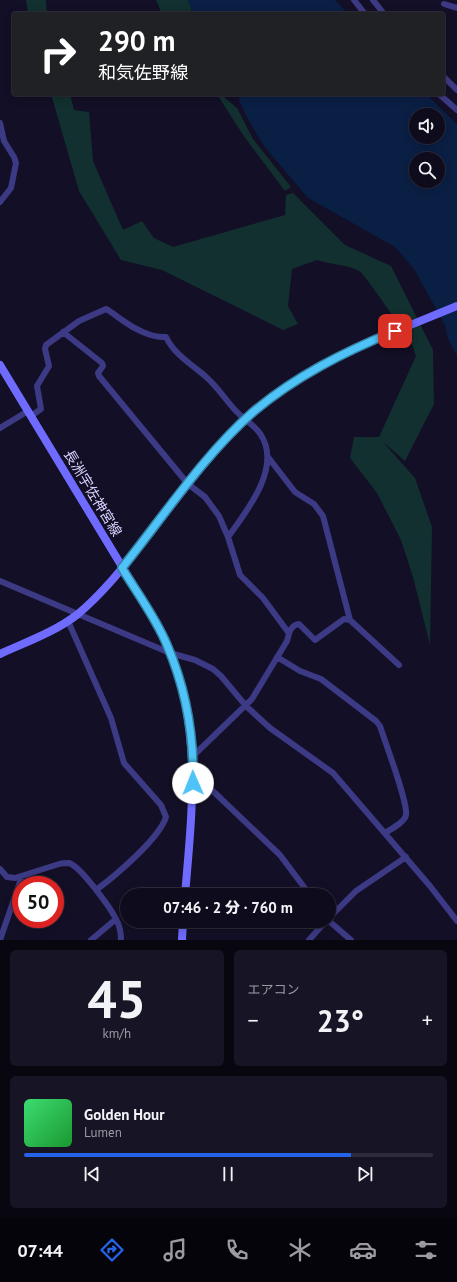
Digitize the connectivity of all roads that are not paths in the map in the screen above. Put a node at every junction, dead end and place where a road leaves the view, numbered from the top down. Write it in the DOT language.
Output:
graph roads {
  1 [pos="354,0"];
  2 [pos="373,0"];
  3 [pos="444,4"];
  4 [pos="457,8"];
  5 [pos="363,12"];
  6 [pos="382,12"];
  7 [pos="445,78"];
  8 [pos="457,90"];
  9 [pos="441,96"];
  10 [pos="457,110"];
  11 [pos="0,123"];
  12 [pos="0,126"];
  13 [pos="0,202"];
  14 [pos="457,306"];
  15 [pos="63,332"];
  16 [pos="0,365"];
  17 [pos="30,414"];
  18 [pos="245,420"];
  19 [pos="0,428"];
  20 [pos="268,457"];
  21 [pos="188,484"];
  22 [pos="228,537"];
  23 [pos="122,568"];
  24 [pos="0,581"];
  25 [pos="77,614"];
  26 [pos="350,620"];
  27 [pos="68,621"];
  28 [pos="288,632"];
  29 [pos="170,653"];
  30 [pos="0,654"];
  31 [pos="277,657"];
  32 [pos="399,665"];
  33 [pos="246,706"];
  34 [pos="193,756"];
  35 [pos="193,772"];
  36 [pos="385,833"];
  37 [pos="406,857"];
  38 [pos="0,869"];
  39 [pos="22,876"];
  40 [pos="12,878"];
  41 [pos="185,888"];
  42 [pos="305,888"];
  43 [pos="96,890"];
  44 [pos="12,905"];
  45 [pos="336,911"];
  46 [pos="116,919"];
  47 [pos="457,921"];
  48 [pos="336,927"];
  49 [pos="183,928"];
  50 [pos="320,928"];
  51 [pos="0,940"];
  52 [pos="91,940"];
  53 [pos="121,940"];
  54 [pos="182,940"];
  55 [pos="309,940"];
  56 [pos="351,940"];
  1 -- 5 [label="street"];
  2 -- 6 [label="street"];
  3 -- 4 [label="street"];
  7 -- 8 [label="street"];
  9 -- 10 [label="street"];
  11 -- 12 [label="street"];
  12 -- 13 [label="street"];
  14 -- 18 [label="main road"];
  15 -- 17 [label="street"];
  15 -- 18 [label="street"];
  15 -- 21 [label="street"];
  16 -- 17 [label="main road, 長洲宇佐神宮線"];
  17 -- 19 [label="street"];
  17 -- 23 [label="main road, 長洲宇佐神宮線"];
  18 -- 20 [label="street"];
  18 -- 21 [label="main road"];
  20 -- 22 [label="street"];
  20 -- 26 [label="street"];
  21 -- 22 [label="street"];
  21 -- 23 [label="main road"];
  22 -- 28 [label="street"];
  23 -- 25 [label="main road"];
  23 -- 29 [label="main road, 長洲宇佐神宮線"];
  24 -- 25 [label="street"];
  25 -- 27 [label="main road"];
  25 -- 29 [label="street"];
  26 -- 28 [label="street"];
  26 -- 32 [label="street"];
  27 -- 30 [label="main road"];
  27 -- 43 [label="street"];
  28 -- 31 [label="street"];
  29 -- 33 [label="street"];
  29 -- 34 [label="main road, 長洲宇佐神宮線"];
  31 -- 33 [label="street"];
  31 -- 36 [label="street"];
  33 -- 34 [label="street"];
  33 -- 36 [label="street"];
  34 -- 35 [label="main road, 長洲宇佐神宮線"];
  35 -- 41 [label="main road, 長洲宇佐神宮線"];
  35 -- 42 [label="street"];
  36 -- 37 [label="street"];
  37 -- 45 [label="street"];
  37 -- 47 [label="street"];
  38 -- 40 [label="street"];
  39 -- 43 [label="street"];
  43 -- 46 [label="street"];
  44 -- 51 [label="street"];
  46 -- 52 [label="street"];
  46 -- 53 [label="street"];
  48 -- 56 [label="street"];
  49 -- 54 [label="main road"];
  50 -- 55 [label="street"];
}
